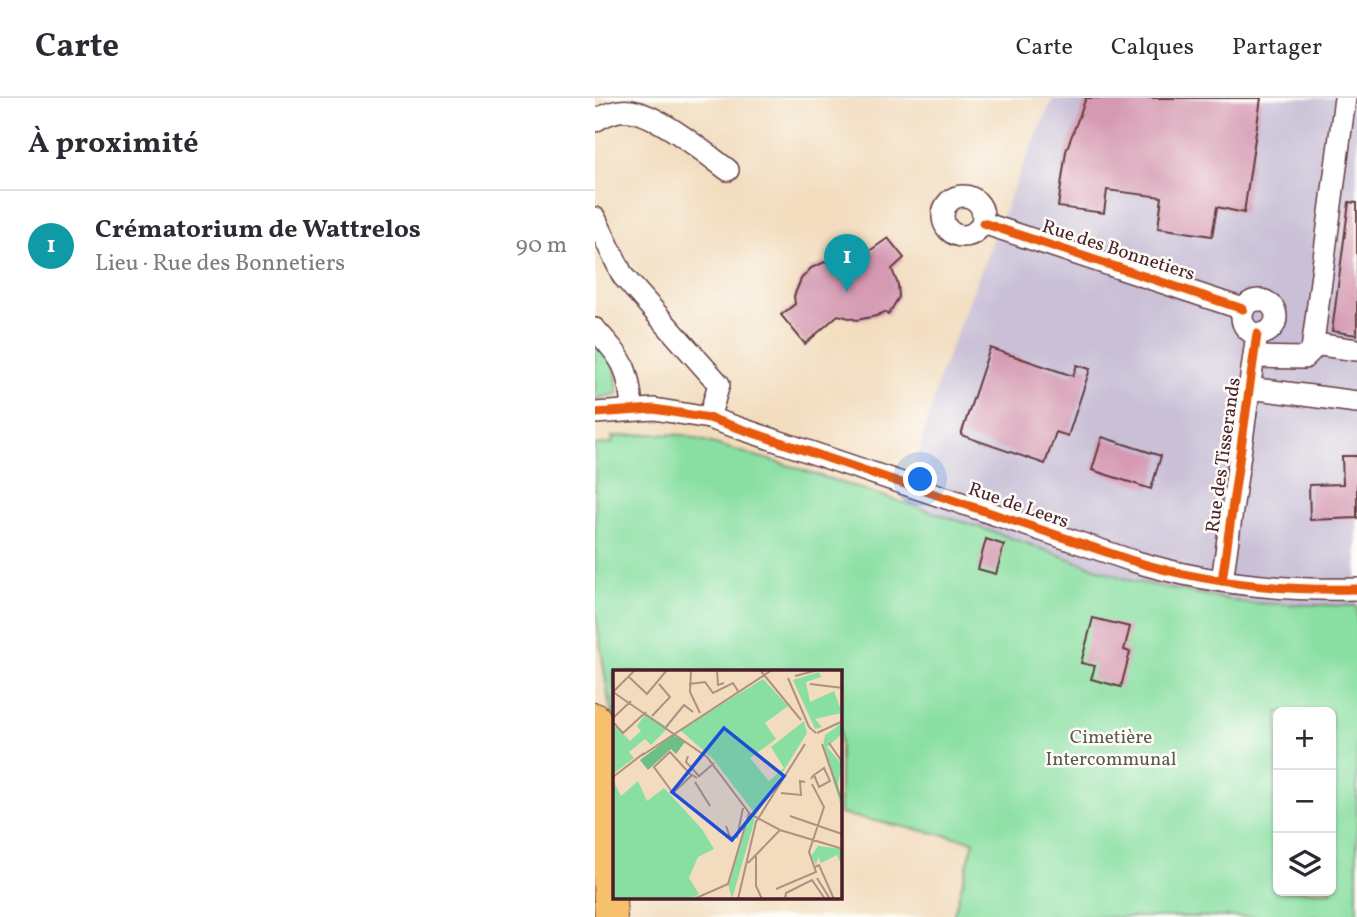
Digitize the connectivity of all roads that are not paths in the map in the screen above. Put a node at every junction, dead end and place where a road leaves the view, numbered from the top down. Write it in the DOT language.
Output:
graph roads {
  1 [pos="1345,98"];
  2 [pos="595,121"];
  3 [pos="728,170"];
  4 [pos="595,218"];
  5 [pos="983,223"];
  6 [pos="1243,309"];
  7 [pos="595,329"];
  8 [pos="1257,334"];
  9 [pos="1314,344"];
  10 [pos="1357,350"];
  11 [pos="1254,357"];
  12 [pos="1249,388"];
  13 [pos="1357,402"];
  14 [pos="632,410"];
  15 [pos="595,413"];
  16 [pos="709,418"];
  17 [pos="1222,581"];
  18 [pos="1357,589"];
  19 [pos="595,719"];
  20 [pos="611,917"];
  1 -- 9 [label="street"];
  2 -- 3 [label="street"];
  4 -- 16 [label="street"];
  5 -- 6 [label="street, Rue des Bonnetiers"];
  6 -- 8 [label="street"];
  6 -- 8 [label="street"];
  7 -- 14 [label="street"];
  8 -- 11 [label="street, Rue des Tisserands"];
  9 -- 10 [label="street"];
  9 -- 11 [label="street"];
  11 -- 12 [label="street, Rue des Tisserands"];
  12 -- 13 [label="street"];
  12 -- 17 [label="street, Rue des Tisserands"];
  14 -- 15 [label="street, Rue de Leers"];
  14 -- 16 [label="street, Rue de Leers"];
  16 -- 17 [label="street, Rue de Leers"];
  17 -- 18 [label="street, Rue de Leers"];
  19 -- 20 [label="highway"];
}
